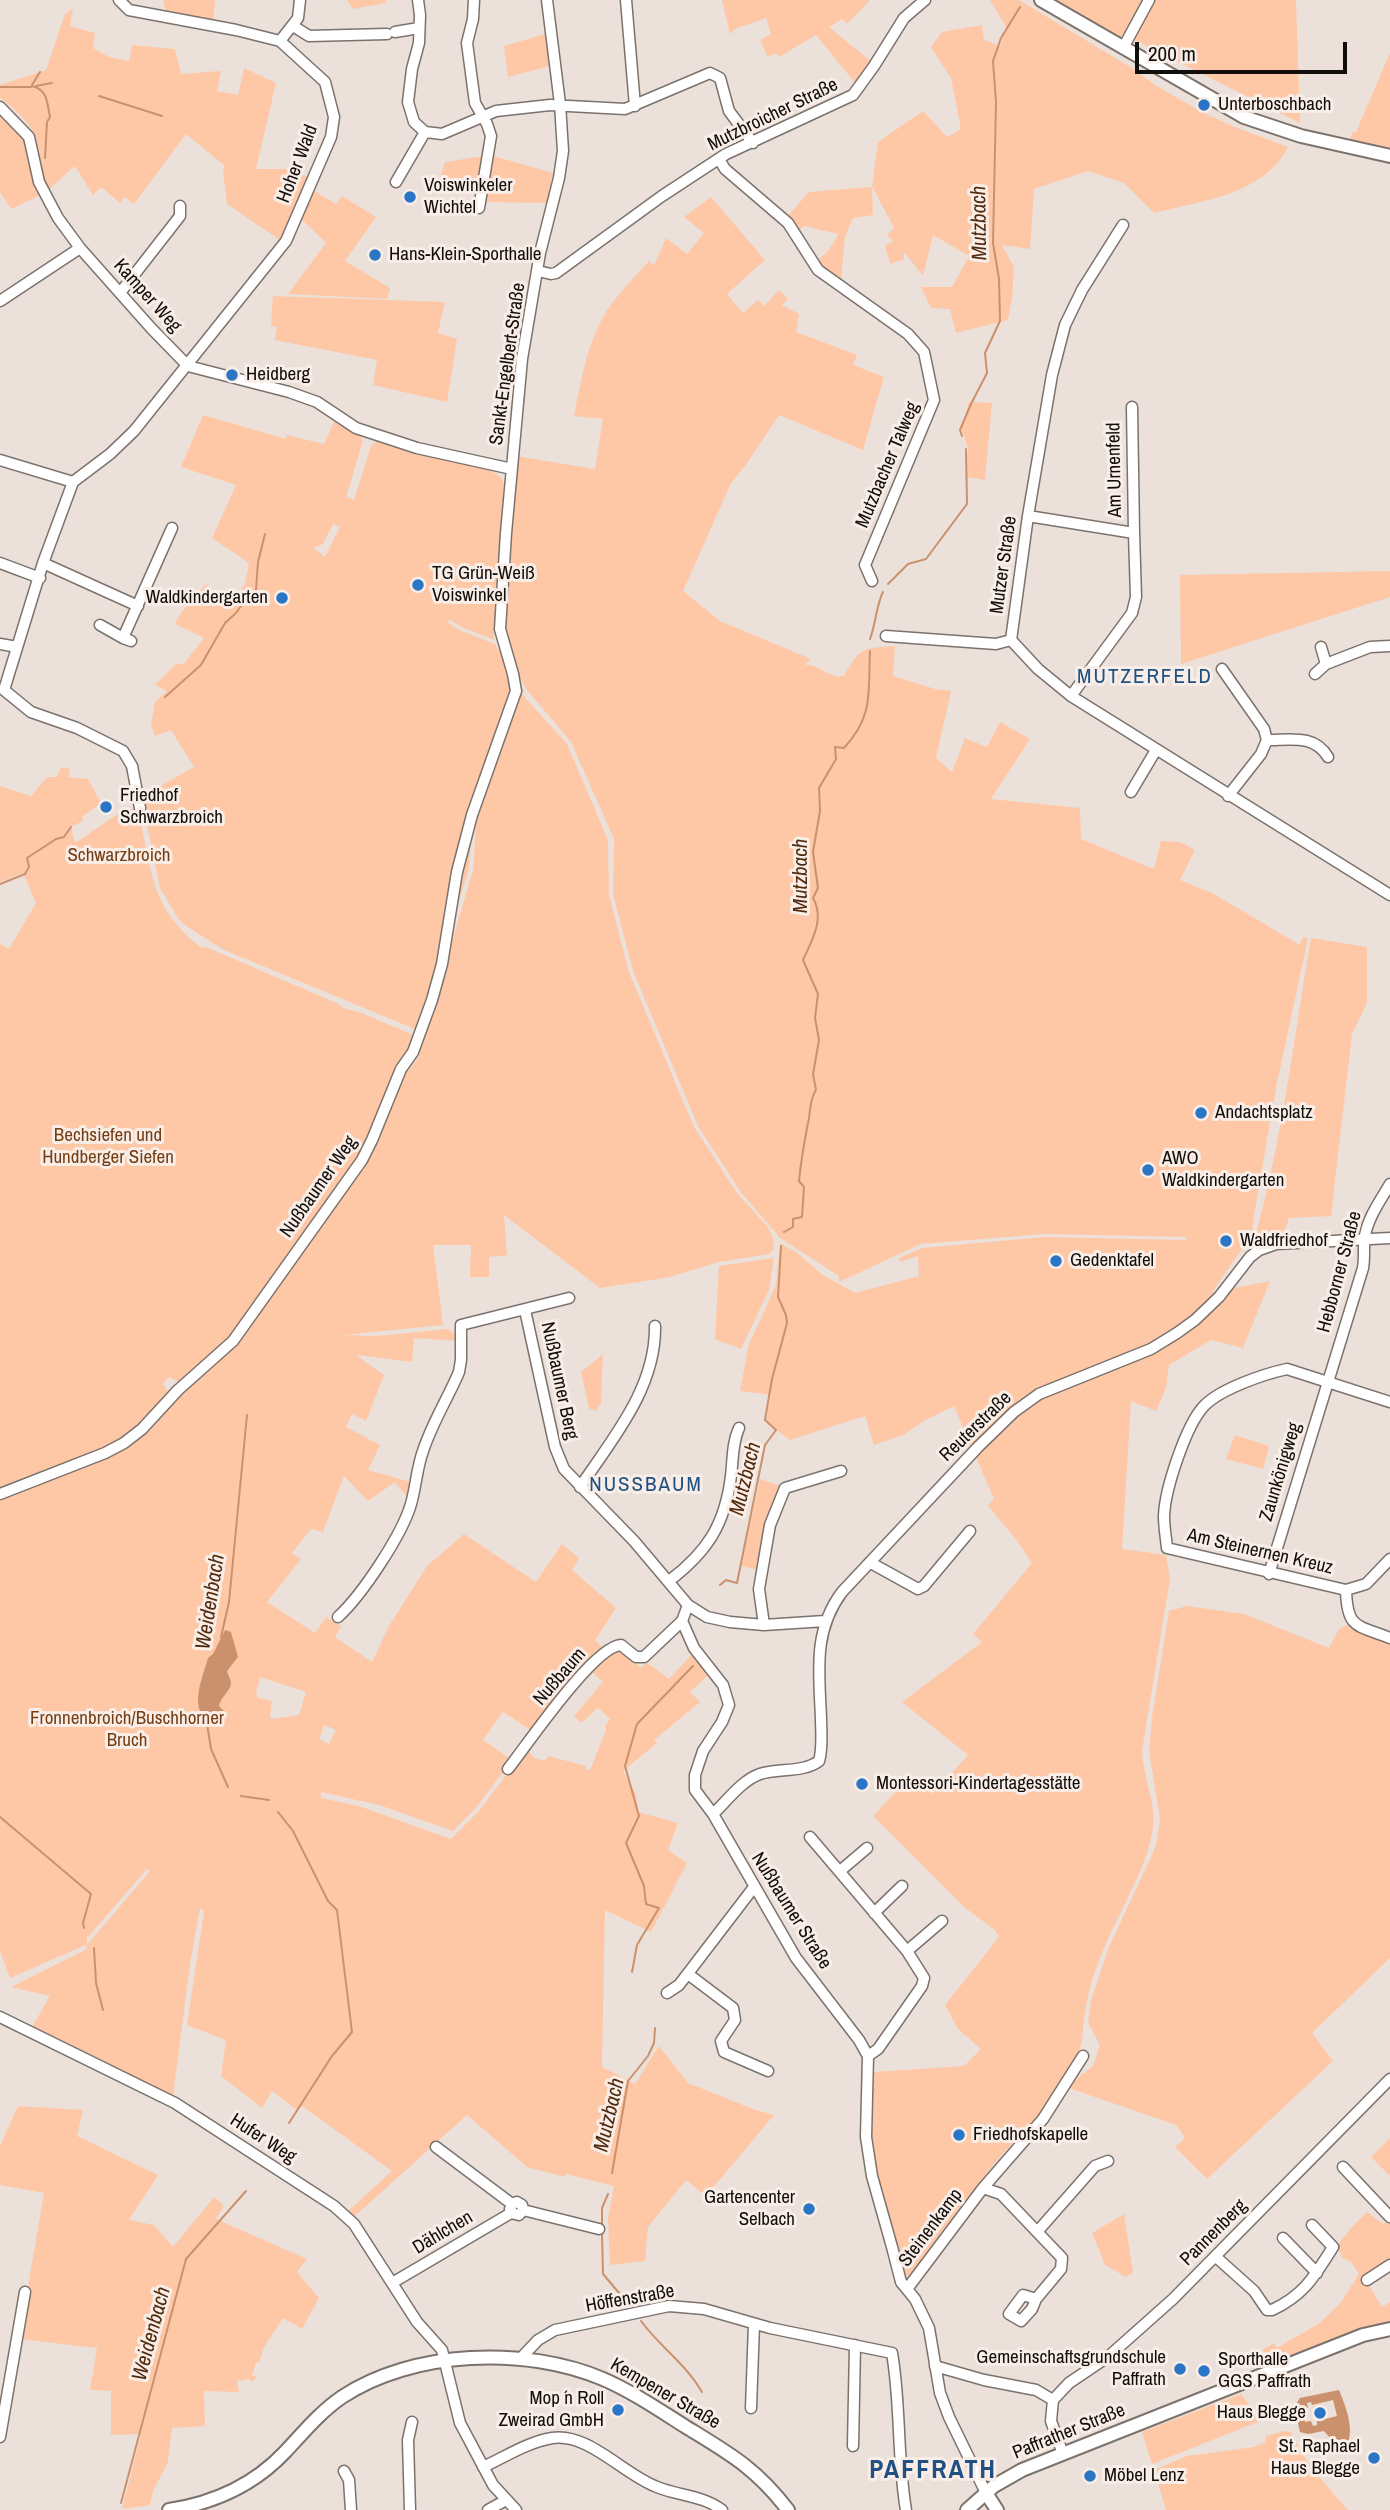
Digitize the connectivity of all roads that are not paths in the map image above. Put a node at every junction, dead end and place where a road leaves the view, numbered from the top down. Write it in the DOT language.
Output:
graph roads {
  1 [pos="300,0"];
  2 [pos="418,0"];
  3 [pos="474,0"];
  4 [pos="547,0"];
  5 [pos="626,0"];
  6 [pos="925,0"];
  7 [pos="1041,0"];
  8 [pos="1149,0"];
  9 [pos="120,1"];
  10 [pos="293,26"];
  11 [pos="419,28"];
  12 [pos="280,41"];
  13 [pos="1123,48"];
  14 [pos="560,104"];
  15 [pos="635,106"];
  16 [pos="0,107"];
  17 [pos="482,116"];
  18 [pos="425,132"];
  19 [pos="753,143"];
  20 [pos="1390,156"];
  21 [pos="719,159"];
  22 [pos="396,182"];
  23 [pos="180,206"];
  24 [pos="478,208"];
  25 [pos="1123,225"];
  26 [pos="80,248"];
  27 [pos="538,271"];
  28 [pos="120,293"];
  29 [pos="0,301"];
  30 [pos="188,366"];
  31 [pos="1132,407"];
  32 [pos="0,460"];
  33 [pos="512,469"];
  34 [pos="73,482"];
  35 [pos="1028,516"];
  36 [pos="172,528"];
  37 [pos="1134,533"];
  38 [pos="0,563"];
  39 [pos="43,563"];
  40 [pos="40,578"];
  41 [pos="872,581"];
  42 [pos="138,606"];
  43 [pos="100,625"];
  44 [pos="886,636"];
  45 [pos="1011,640"];
  46 [pos="0,644"];
  47 [pos="1390,646"];
  48 [pos="17,647"];
  49 [pos="1321,647"];
  50 [pos="1326,664"];
  51 [pos="1222,669"];
  52 [pos="1315,674"];
  53 [pos="2,690"];
  54 [pos="516,691"];
  55 [pos="1071,696"];
  56 [pos="1267,740"];
  57 [pos="1156,750"];
  58 [pos="1328,757"];
  59 [pos="1131,792"];
  60 [pos="1228,796"];
  61 [pos="140,808"];
  62 [pos="1390,895"];
  63 [pos="1390,1184"];
  64 [pos="1364,1238"];
  65 [pos="1390,1238"];
  66 [pos="569,1298"];
  67 [pos="525,1310"];
  68 [pos="655,1326"];
  69 [pos="1327,1380"];
  70 [pos="1390,1402"];
  71 [pos="739,1428"];
  72 [pos="841,1471"];
  73 [pos="580,1487"];
  74 [pos="0,1494"];
  75 [pos="970,1531"];
  76 [pos="1390,1559"];
  77 [pos="871,1563"];
  78 [pos="1269,1574"];
  79 [pos="669,1581"];
  80 [pos="1346,1590"];
  81 [pos="688,1605"];
  82 [pos="338,1617"];
  83 [pos="682,1621"];
  84 [pos="825,1621"];
  85 [pos="764,1625"];
  86 [pos="1390,1638"];
  87 [pos="508,1769"];
  88 [pos="713,1814"];
  89 [pos="810,1837"];
  90 [pos="867,1848"];
  91 [pos="840,1871"];
  92 [pos="902,1886"];
  93 [pos="754,1887"];
  94 [pos="874,1913"];
  95 [pos="942,1921"];
  96 [pos="907,1951"];
  97 [pos="688,1974"];
  98 [pos="667,1993"];
  99 [pos="0,2017"];
  100 [pos="868,2056"];
  101 [pos="1083,2056"];
  102 [pos="768,2071"];
  103 [pos="1390,2079"];
  104 [pos="436,2147"];
  105 [pos="1108,2161"];
  106 [pos="1343,2167"];
  107 [pos="983,2188"];
  108 [pos="512,2208"];
  109 [pos="1390,2217"];
  110 [pos="1312,2225"];
  111 [pos="599,2229"];
  112 [pos="1037,2232"];
  113 [pos="1283,2238"];
  114 [pos="1216,2257"];
  115 [pos="1390,2265"];
  116 [pos="1317,2273"];
  117 [pos="1367,2280"];
  118 [pos="392,2283"];
  119 [pos="907,2288"];
  120 [pos="25,2292"];
  121 [pos="1036,2299"];
  122 [pos="754,2324"];
  123 [pos="1390,2329"];
  124 [pos="855,2345"];
  125 [pos="521,2358"];
  126 [pos="446,2360"];
  127 [pos="935,2366"];
  128 [pos="1053,2400"];
  129 [pos="751,2408"];
  130 [pos="412,2422"];
  131 [pos="0,2437"];
  132 [pos="853,2446"];
  133 [pos="1063,2454"];
  134 [pos="483,2467"];
  135 [pos="344,2471"];
  136 [pos="986,2493"];
  137 [pos="506,2500"];
  138 [pos="169,2510"];
  139 [pos="352,2510"];
  140 [pos="410,2510"];
  141 [pos="488,2510"];
  142 [pos="516,2510"];
  143 [pos="722,2510"];
  144 [pos="788,2510"];
  145 [pos="906,2510"];
  146 [pos="967,2510"];
  147 [pos="997,2510"];
  1 -- 10 [label="street"];
  2 -- 11 [label="street"];
  3 -- 17 [label="street"];
  4 -- 14 [label="street, Sankt-Engelbert-Straße"];
  5 -- 15 [label="street"];
  6 -- 19 [label="street, Mutzbroicher Straße"];
  7 -- 13 [label="main road"];
  8 -- 13 [label="street"];
  9 -- 12 [label="street, Hoher Wald"];
  10 -- 11 [label="street"];
  10 -- 12 [label="street"];
  11 -- 18 [label="street"];
  12 -- 30 [label="street, Hoher Wald"];
  13 -- 20 [label="main road"];
  14 -- 15 [label="street"];
  14 -- 17 [label="street"];
  14 -- 27 [label="street, Sankt-Engelbert-Straße"];
  15 -- 19 [label="street"];
  16 -- 26 [label="street, Kamper Weg"];
  17 -- 18 [label="street"];
  17 -- 24 [label="street"];
  18 -- 22 [label="street"];
  19 -- 21 [label="street, Mutzbroicher Straße"];
  21 -- 27 [label="street, Mutzbroicher Straße"];
  21 -- 41 [label="street, Mutzbacher Talweg"];
  23 -- 28 [label="street"];
  25 -- 35 [label="street, Mutzer Straße"];
  26 -- 28 [label="street, Kamper Weg"];
  26 -- 29 [label="street"];
  27 -- 33 [label="street, Sankt-Engelbert-Straße"];
  28 -- 30 [label="street, Kamper Weg"];
  30 -- 33 [label="street"];
  30 -- 34 [label="street, Hoher Wald"];
  31 -- 37 [label="street, Am Urnenfeld"];
  32 -- 34 [label="street"];
  33 -- 54 [label="street, Sankt-Engelbert-Straße"];
  34 -- 39 [label="street"];
  35 -- 37 [label="street, Am Urnenfeld"];
  35 -- 45 [label="street, Mutzer Straße"];
  36 -- 42 [label="street"];
  37 -- 55 [label="street, Am Urnenfeld"];
  38 -- 40 [label="street"];
  39 -- 40 [label="street"];
  39 -- 42 [label="street"];
  40 -- 48 [label="street"];
  42 -- 43 [label="street"];
  44 -- 45 [label="street"];
  45 -- 55 [label="street, Mutzer Straße"];
  46 -- 48 [label="street"];
  47 -- 50 [label="street"];
  48 -- 53 [label="street"];
  49 -- 50 [label="street"];
  50 -- 52 [label="street"];
  51 -- 56 [label="street"];
  53 -- 61 [label="street"];
  54 -- 74 [label="street, Nußbaumer Weg"];
  55 -- 57 [label="street, Mutzer Straße"];
  56 -- 58 [label="street"];
  56 -- 60 [label="street"];
  57 -- 59 [label="street"];
  57 -- 60 [label="street, Mutzer Straße"];
  60 -- 62 [label="street, Mutzer Straße"];
  63 -- 64 [label="street, Hebborner Straße"];
  64 -- 65 [label="street, Reuterstraße"];
  64 -- 69 [label="street, Hebborner Straße"];
  64 -- 77 [label="street, Reuterstraße"];
  66 -- 67 [label="street"];
  67 -- 73 [label="street, Nußbaumer Berg"];
  67 -- 82 [label="street"];
  68 -- 73 [label="street"];
  69 -- 70 [label="street"];
  69 -- 78 [label="street, Zaunkönigweg"];
  69 -- 78 [label="street, Am Steinernen Kreuz"];
  71 -- 79 [label="street"];
  72 -- 85 [label="street"];
  73 -- 79 [label="street, Nußbaumer Berg"];
  75 -- 77 [label="street"];
  76 -- 80 [label="street"];
  77 -- 84 [label="street, Reuterstraße"];
  78 -- 80 [label="street, Am Steinernen Kreuz"];
  79 -- 81 [label="street, Nußbaumer Berg"];
  80 -- 86 [label="street"];
  81 -- 83 [label="street"];
  81 -- 85 [label="street, Nußbaumer Berg"];
  83 -- 87 [label="street, Nußbaum"];
  83 -- 88 [label="street, Nußbaumer Straße"];
  84 -- 85 [label="street, Nußbaumer Berg"];
  84 -- 88 [label="street, Reuterstraße"];
  88 -- 93 [label="street, Nußbaumer Straße"];
  89 -- 91 [label="street"];
  90 -- 91 [label="street"];
  91 -- 94 [label="street"];
  92 -- 94 [label="street"];
  93 -- 97 [label="street"];
  93 -- 100 [label="street, Nußbaumer Straße"];
  94 -- 96 [label="street"];
  95 -- 96 [label="street"];
  96 -- 100 [label="street"];
  97 -- 98 [label="street"];
  97 -- 102 [label="street"];
  99 -- 118 [label="street, Hufer Weg"];
  100 -- 119 [label="street"];
  101 -- 107 [label="street, Steinenkamp"];
  103 -- 114 [label="street, Pannenberg"];
  104 -- 108 [label="street"];
  105 -- 112 [label="street"];
  106 -- 109 [label="street"];
  107 -- 112 [label="street, Steinenkamp"];
  107 -- 119 [label="street, Steinenkamp"];
  108 -- 111 [label="street, Dählchen"];
  108 -- 118 [label="street, Dählchen"];
  110 -- 116 [label="street"];
  112 -- 121 [label="street, Steinenkamp"];
  113 -- 116 [label="street"];
  114 -- 116 [label="street"];
  114 -- 128 [label="street, Pannenberg"];
  115 -- 117 [label="street"];
  118 -- 126 [label="street, Hufer Weg"];
  119 -- 127 [label="street"];
  120 -- 131 [label="street"];
  122 -- 124 [label="street, Höffenstraße"];
  122 -- 125 [label="street, Höffenstraße"];
  122 -- 129 [label="street"];
  123 -- 133 [label="main road, Paffrather Straße"];
  124 -- 132 [label="street"];
  124 -- 145 [label="street, Höffenstraße"];
  125 -- 126 [label="main road, Kempener Straße"];
  125 -- 144 [label="main road, Kempener Straße"];
  126 -- 134 [label="street"];
  126 -- 138 [label="main road, Kempener Straße"];
  127 -- 128 [label="street"];
  127 -- 136 [label="street"];
  128 -- 133 [label="street"];
  130 -- 140 [label="street"];
  133 -- 136 [label="main road, Paffrather Straße"];
  134 -- 137 [label="street"];
  134 -- 143 [label="street"];
  135 -- 139 [label="street"];
  136 -- 146 [label="main road, Paffrather Straße"];
  136 -- 147 [label="main road"];
  137 -- 141 [label="street"];
  137 -- 142 [label="street"];
}
